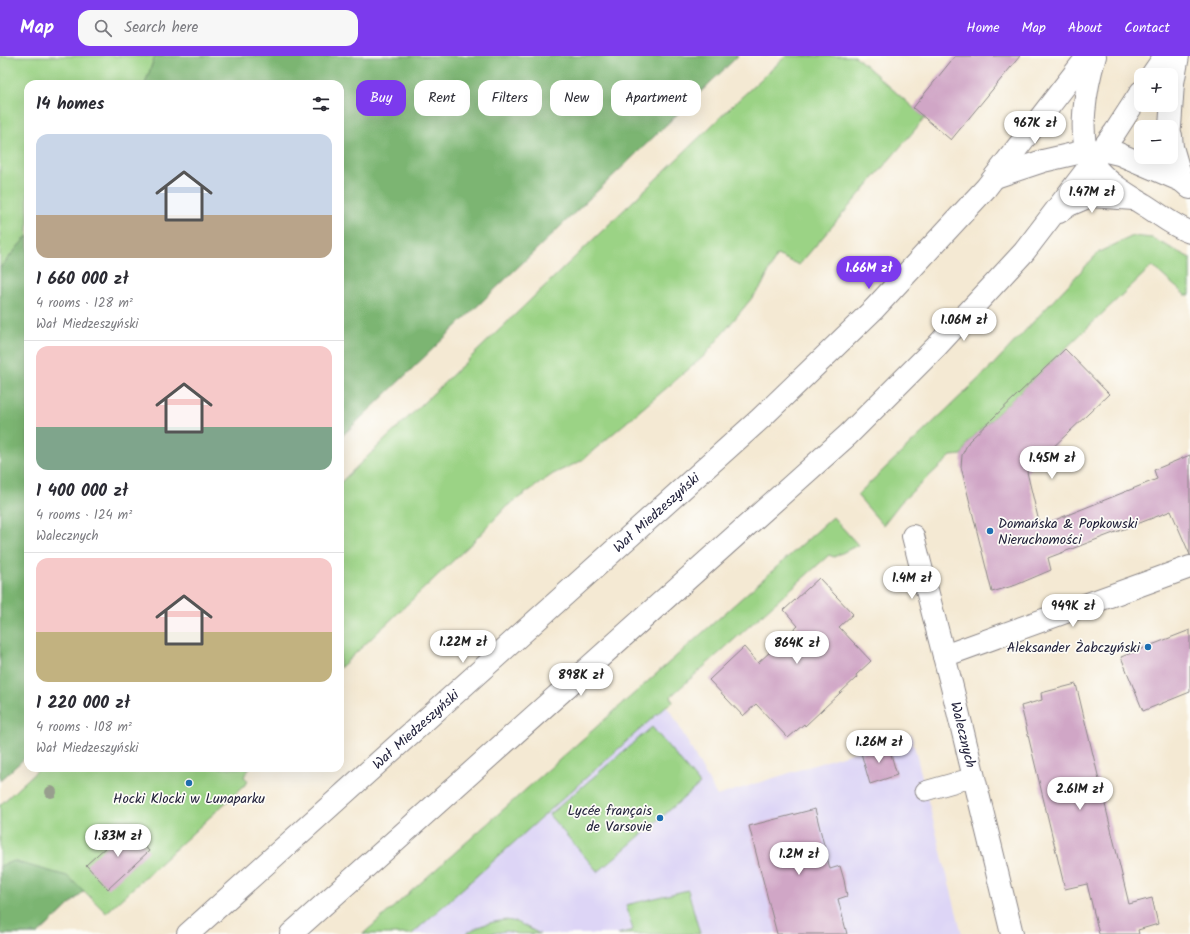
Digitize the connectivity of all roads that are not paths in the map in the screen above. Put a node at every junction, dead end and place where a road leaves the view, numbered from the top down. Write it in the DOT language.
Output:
graph roads {
  1 [pos="1088,56"];
  2 [pos="1095,56"];
  3 [pos="1164,56"];
  4 [pos="1178,56"];
  5 [pos="1156,68"];
  6 [pos="1134,101"];
  7 [pos="1170,120"];
  8 [pos="1093,155"];
  9 [pos="1178,163"];
  10 [pos="996,177"];
  11 [pos="1186,184"];
  12 [pos="1134,199"];
  13 [pos="1047,221"];
  14 [pos="1186,230"];
  15 [pos="913,536"];
  16 [pos="1190,567"];
  17 [pos="944,656"];
  18 [pos="974,777"];
  19 [pos="925,791"];
  20 [pos="188,934"];
  21 [pos="292,934"];
  22 [pos="1012,934"];
  1 -- 10 [label="main road, Wał Miedzeszyński"];
  2 -- 8 [label="main road"];
  3 -- 5 [label="main road"];
  4 -- 7 [label="main road"];
  6 -- 8 [label="main road"];
  8 -- 10 [label="main road"];
  8 -- 11 [label="main road"];
  8 -- 12 [label="main road"];
  8 -- 13 [label="main road"];
  9 -- 11 [label="main road"];
  10 -- 20 [label="main road, Wał Miedzeszyński"];
  12 -- 13 [label="main road"];
  12 -- 14 [label="main road"];
  13 -- 21 [label="main road"];
  15 -- 17 [label="main road, Walecznych"];
  16 -- 17 [label="main road"];
  17 -- 18 [label="main road, Walecznych"];
  18 -- 19 [label="lane"];
  18 -- 22 [label="main road, Walecznych"];
}
